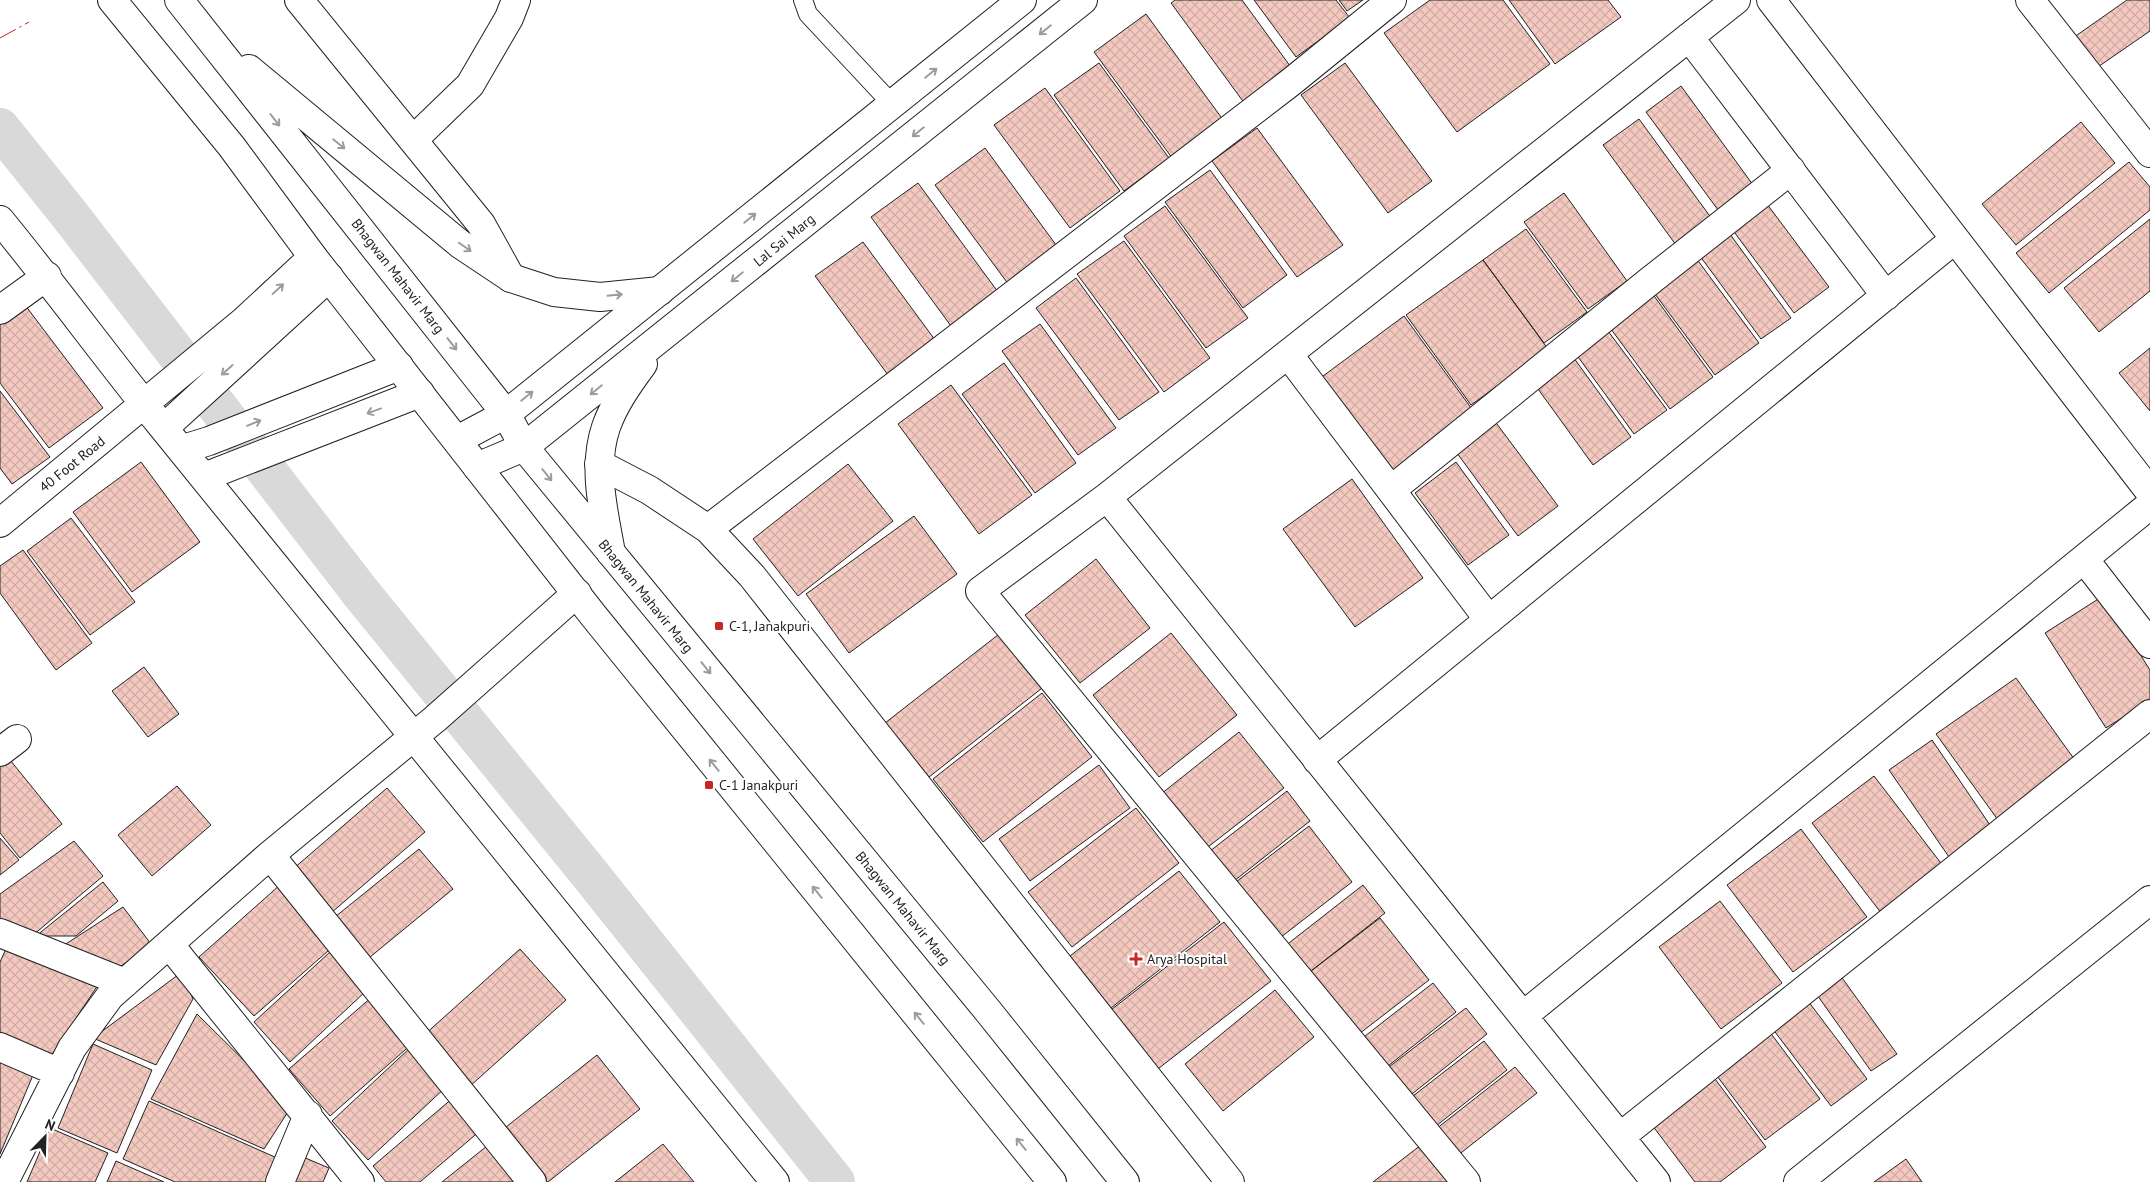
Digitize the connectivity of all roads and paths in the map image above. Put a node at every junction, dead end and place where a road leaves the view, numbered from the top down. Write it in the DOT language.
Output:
graph roads {
  1 [pos="112,0"];
  2 [pos="180,0"];
  3 [pos="299,0"];
  4 [pos="516,0"];
  5 [pos="803,0"];
  6 [pos="1022,0"];
  7 [pos="1083,0"];
  8 [pos="1392,0"];
  9 [pos="1736,0"];
  10 [pos="1772,0"];
  11 [pos="2030,0"];
  12 [pos="207,35"];
  13 [pos="1689,37"];
  14 [pos="892,104"];
  15 [pos="413,140"];
  16 [pos="2150,153"];
  17 [pos="1791,170"];
  18 [pos="0,220"];
  19 [pos="1955,239"];
  20 [pos="321,267"];
  21 [pos="47,276"];
  22 [pos="511,278"];
  23 [pos="660,291"];
  24 [pos="1886,296"];
  25 [pos="0,310"];
  26 [pos="254,329"];
  27 [pos="661,338"];
  28 [pos="1288,354"];
  29 [pos="399,366"];
  30 [pos="420,394"];
  31 [pos="155,396"];
  32 [pos="506,414"];
  33 [pos="174,419"];
  34 [pos="457,440"];
  35 [pos="524,447"];
  36 [pos="182,449"];
  37 [pos="599,464"];
  38 [pos="477,468"];
  39 [pos="217,473"];
  40 [pos="1391,490"];
  41 [pos="2150,492"];
  42 [pos="1107,497"];
  43 [pos="2150,505"];
  44 [pos="0,523"];
  45 [pos="708,529"];
  46 [pos="611,554"];
  47 [pos="2084,559"];
  48 [pos="577,593"];
  49 [pos="1489,620"];
  50 [pos="2150,644"];
  51 [pos="2150,714"];
  52 [pos="425,727"];
  53 [pos="1317,760"];
  54 [pos="270,854"];
  55 [pos="2150,900"];
  56 [pos="0,933"];
  57 [pos="169,944"];
  58 [pos="124,983"];
  59 [pos="1522,1016"];
  60 [pos="0,1048"];
  61 [pos="60,1073"];
  62 [pos="308,1115"];
  63 [pos="1620,1138"];
  64 [pos="4,1182"];
  65 [pos="280,1182"];
  66 [pos="360,1182"];
  67 [pos="532,1182"];
  68 [pos="775,1182"];
  69 [pos="1052,1182"];
  70 [pos="1125,1182"];
  71 [pos="1230,1182"];
  72 [pos="1466,1182"];
  73 [pos="1656,1182"];
  74 [pos="1798,1182"];
  1 -- 20 [label="street"];
  2 -- 12 [label="street, Bhagwan Mahavir Marg"];
  3 -- 15 [label="street"];
  4 -- 15 [label="street"];
  5 -- 14 [label="lane"];
  14 -- 6 [label="street, one-way"];
  7 -- 27 [label="street, Lal Sai Marg, one-way"];
  8 -- 45 [label="street"];
  9 -- 13 [label="street"];
  10 -- 19 [label="street"];
  11 -- 16 [label="street"];
  12 -- 22 [label="street, one-way"];
  12 -- 32 [label="street, Bhagwan Mahavir Marg, one-way"];
  13 -- 17 [label="street"];
  13 -- 28 [label="street"];
  23 -- 14 [label="street, one-way"];
  15 -- 22 [label="street"];
  17 -- 24 [label="street"];
  17 -- 40 [label="street"];
  18 -- 21 [label="street"];
  19 -- 24 [label="street"];
  19 -- 41 [label="street"];
  20 -- 26 [label="street"];
  20 -- 29 [label="street"];
  21 -- 25 [label="street"];
  21 -- 31 [label="street"];
  22 -- 23 [label="street, one-way"];
  32 -- 23 [label="street, one-way"];
  24 -- 49 [label="street"];
  26 -- 31 [label="street, 40 Foot Road"];
  26 -- 33 [label="street, one-way"];
  27 -- 35 [label="street, Lal Sai Marg, one-way"];
  27 -- 37 [label="street"];
  28 -- 40 [label="street"];
  28 -- 42 [label="street"];
  29 -- 30 [label="street"];
  36 -- 29 [label="street, one-way"];
  30 -- 34 [label="street"];
  30 -- 39 [label="street, one-way"];
  31 -- 33 [label="street"];
  31 -- 44 [label="street, 40 Foot Road"];
  32 -- 34 [label="street"];
  32 -- 35 [label="street, Bhagwan Mahavir Marg"];
  33 -- 36 [label="street"];
  34 -- 38 [label="street"];
  35 -- 38 [label="street, Lal Sai Marg"];
  35 -- 46 [label="street, Bhagwan Mahavir Marg, one-way"];
  36 -- 39 [label="street"];
  37 -- 45 [label="street"];
  37 -- 46 [label="street"];
  38 -- 48 [label="street"];
  39 -- 52 [label="street"];
  40 -- 49 [label="street"];
  42 -- 53 [label="street"];
  42 -- 72 [label="street"];
  43 -- 47 [label="street"];
  45 -- 71 [label="street"];
  46 -- 70 [label="street, Bhagwan Mahavir Marg, one-way"];
  47 -- 50 [label="street"];
  47 -- 59 [label="street"];
  48 -- 52 [label="street"];
  69 -- 48 [label="street, one-way"];
  49 -- 53 [label="street"];
  51 -- 63 [label="street"];
  52 -- 54 [label="street"];
  52 -- 68 [label="street"];
  53 -- 59 [label="street"];
  54 -- 57 [label="street"];
  54 -- 67 [label="street"];
  55 -- 74 [label="street"];
  56 -- 58 [label="street"];
  57 -- 58 [label="street"];
  57 -- 62 [label="street"];
  58 -- 61 [label="street"];
  59 -- 63 [label="street"];
  60 -- 61 [label="street"];
  61 -- 64 [label="street"];
  62 -- 65 [label="street"];
  62 -- 66 [label="street"];
  63 -- 73 [label="street"];
}
